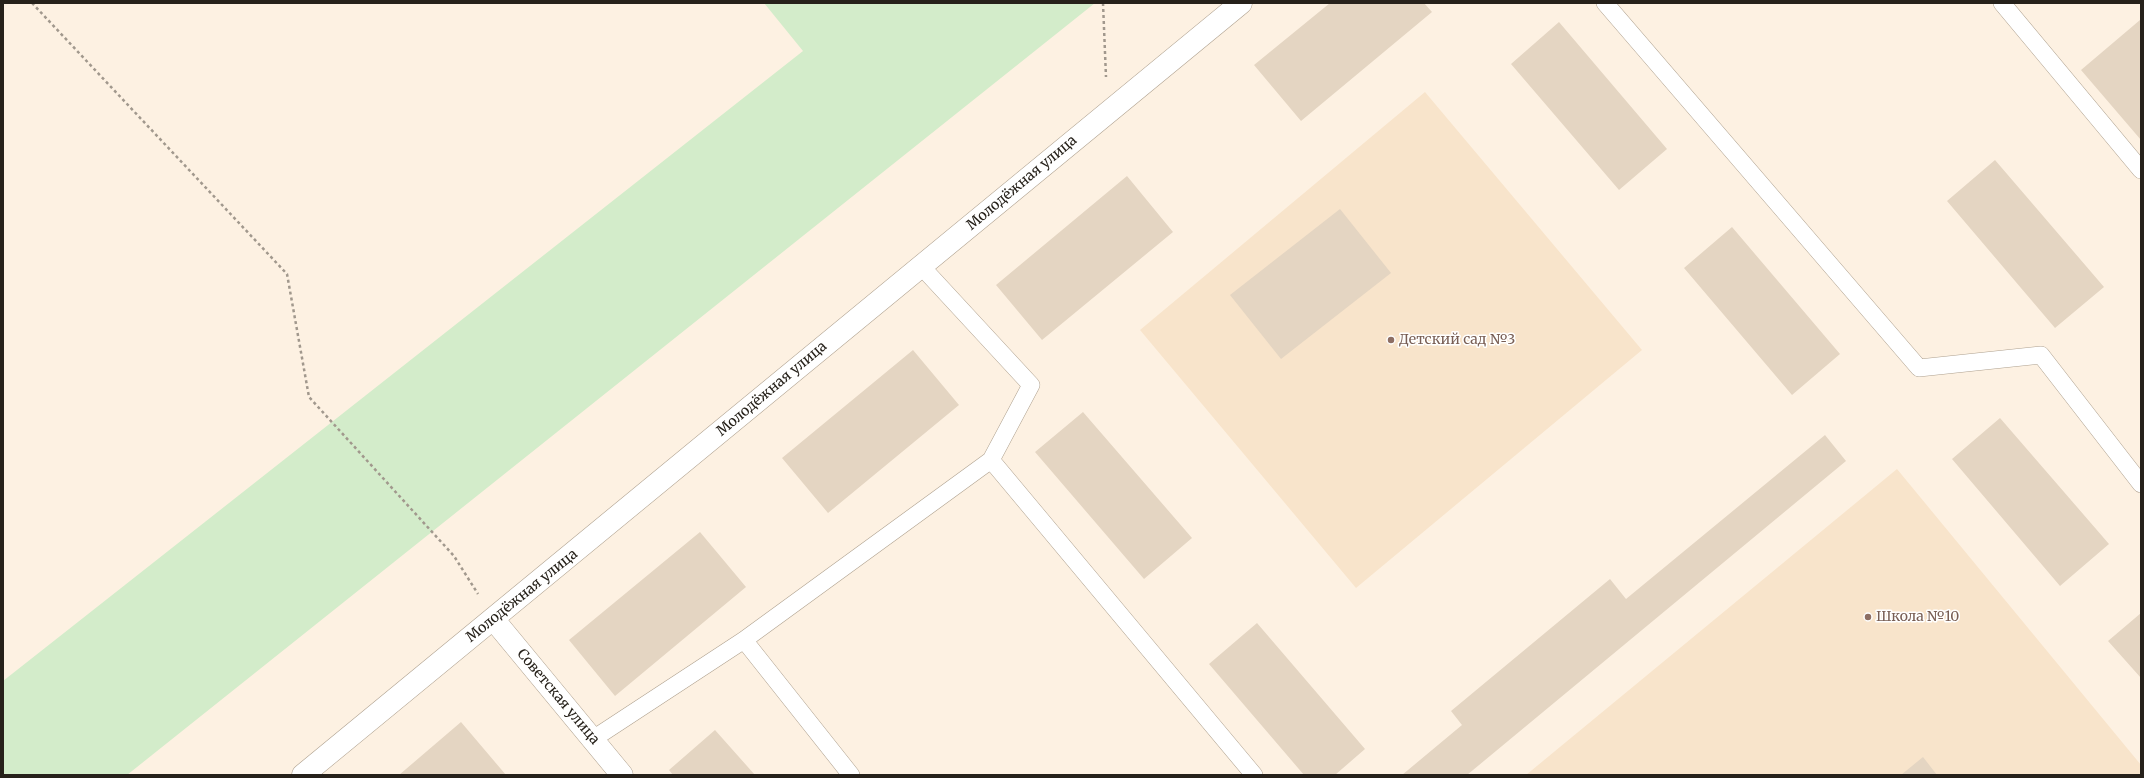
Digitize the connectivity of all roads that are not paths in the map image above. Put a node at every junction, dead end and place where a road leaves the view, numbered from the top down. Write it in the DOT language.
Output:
graph roads {
  1 [pos="1241,3"];
  2 [pos="1605,3"];
  3 [pos="2002,3"];
  4 [pos="2141,170"];
  5 [pos="921,266"];
  6 [pos="991,460"];
  7 [pos="2141,484"];
  8 [pos="494,620"];
  9 [pos="744,640"];
  10 [pos="593,740"];
  11 [pos="303,775"];
  12 [pos="622,775"];
  13 [pos="851,775"];
  14 [pos="1254,775"];
  1 -- 5 [label="street, Молодёжная улица"];
  2 -- 7 [label="lane"];
  3 -- 4 [label="lane"];
  5 -- 6 [label="lane"];
  5 -- 8 [label="street, Молодёжная улица"];
  6 -- 9 [label="lane"];
  6 -- 14 [label="lane"];
  8 -- 10 [label="street, Советская улица"];
  8 -- 11 [label="street, Молодёжная улица"];
  9 -- 10 [label="lane"];
  9 -- 13 [label="lane"];
  10 -- 12 [label="street, Советская улица"];
}
